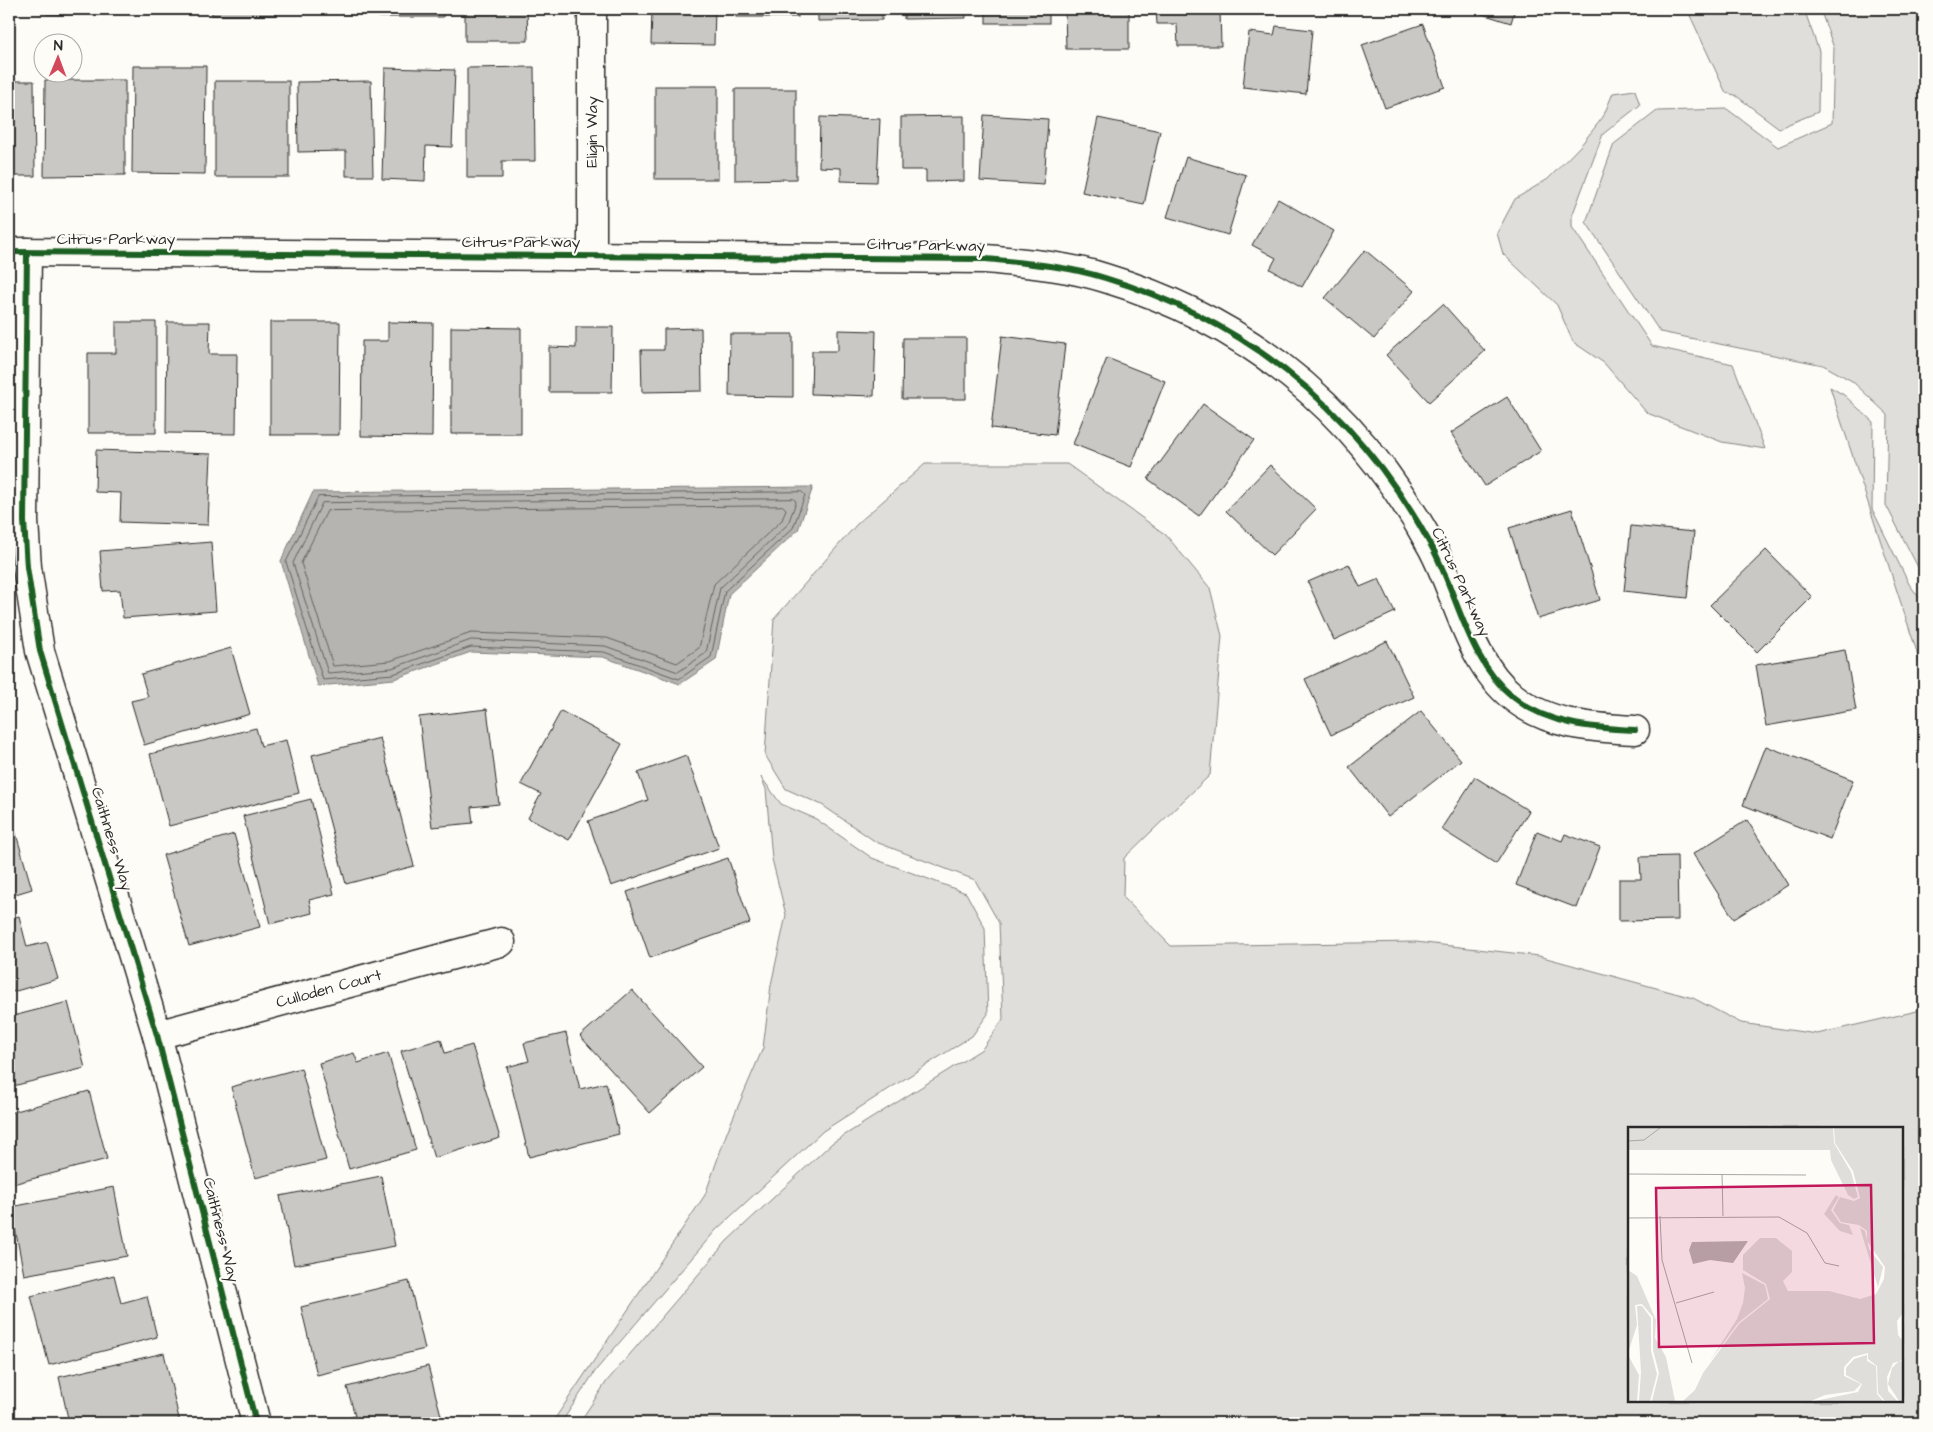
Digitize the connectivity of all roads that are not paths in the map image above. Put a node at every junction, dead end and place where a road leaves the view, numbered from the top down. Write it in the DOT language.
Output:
graph roads {
  1 [pos="592,9"];
  2 [pos="18,252"];
  3 [pos="592,256"];
  4 [pos="1635,730"];
  5 [pos="501,942"];
  6 [pos="157,1035"];
  7 [pos="256,1423"];
  1 -- 3 [label="street, Eligin Way"];
  2 -- 3 [label="street, Citrus Parkway"];
  2 -- 6 [label="street, Caithness Way"];
  3 -- 4 [label="street, Citrus Parkway"];
  5 -- 6 [label="street, Culloden Court"];
  6 -- 7 [label="street, Caithness Way"];
}
